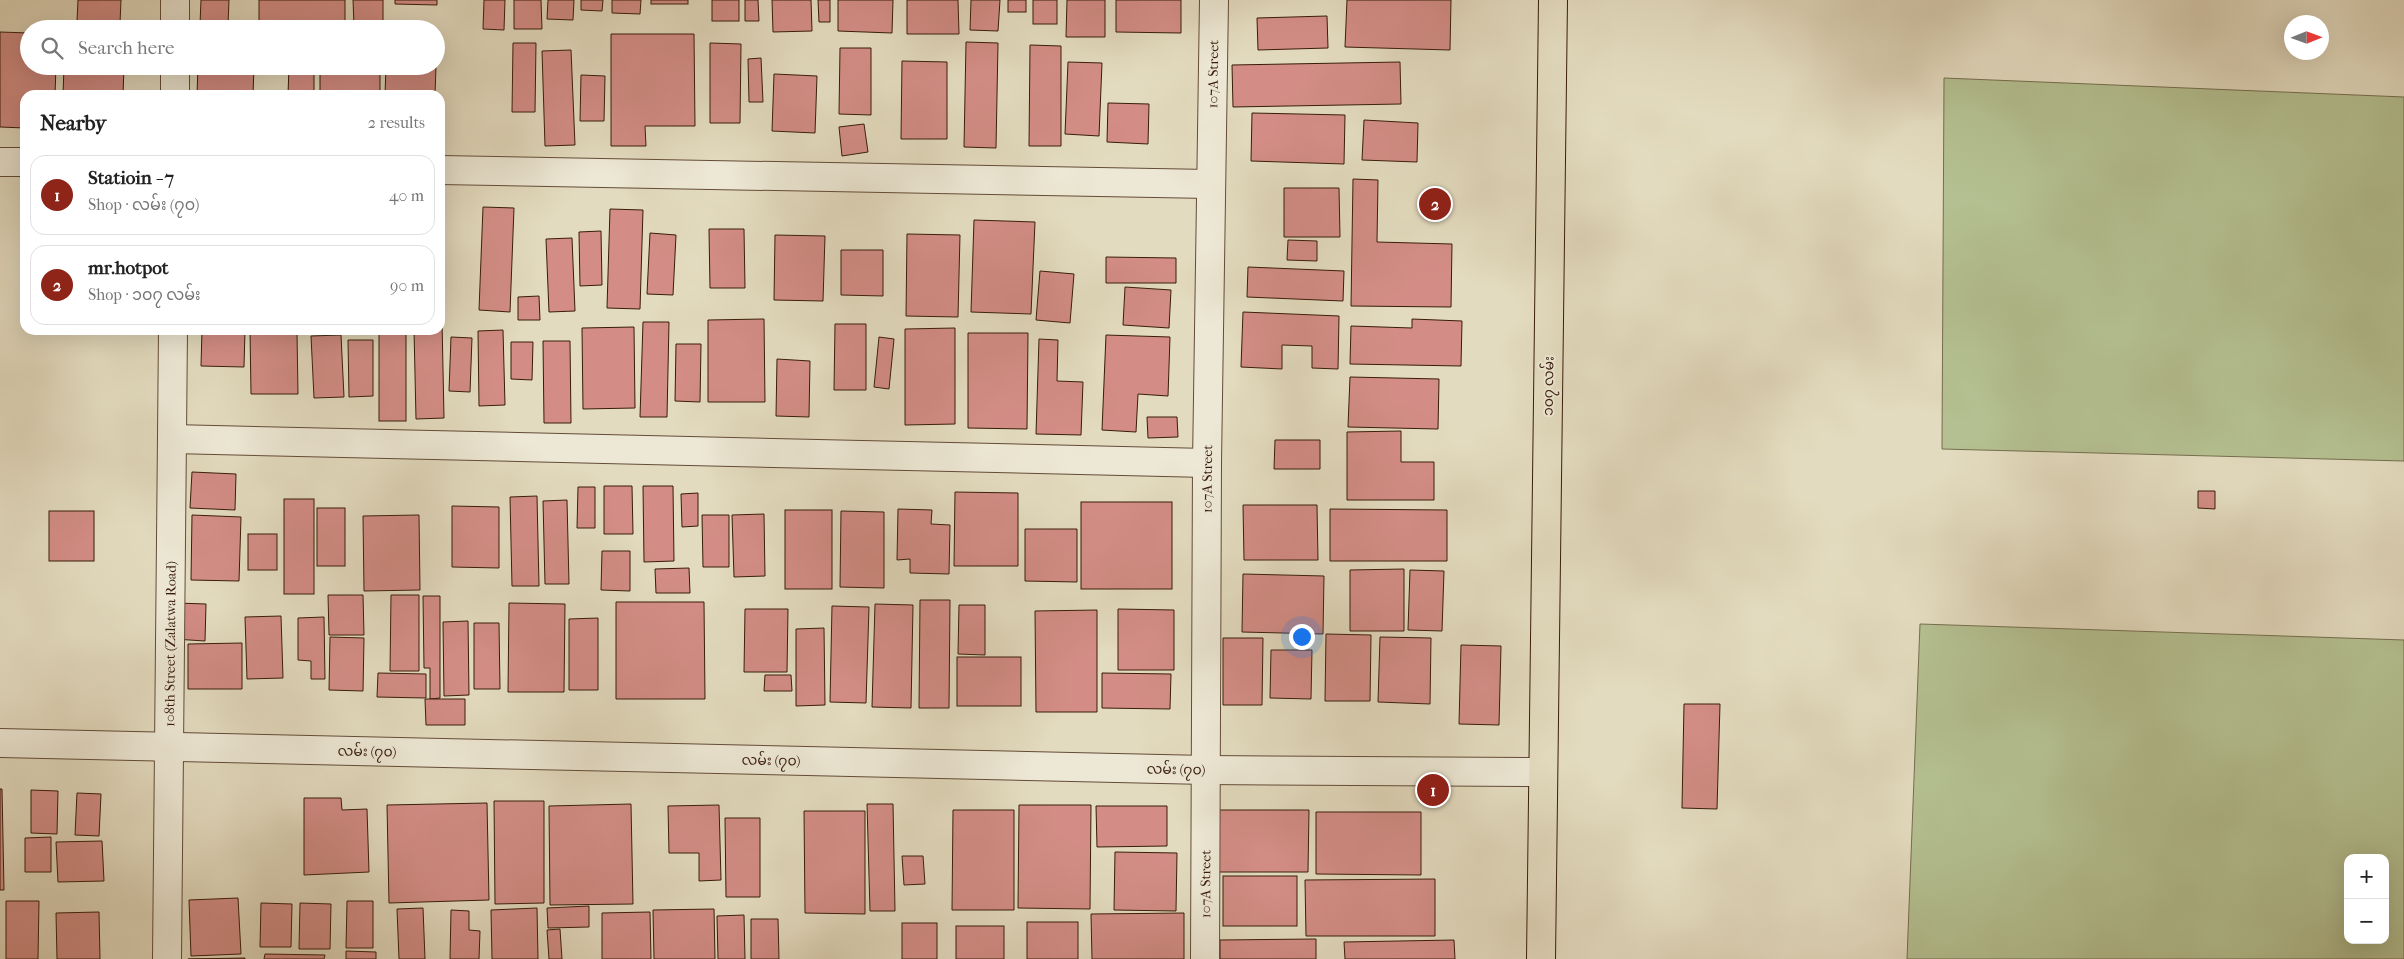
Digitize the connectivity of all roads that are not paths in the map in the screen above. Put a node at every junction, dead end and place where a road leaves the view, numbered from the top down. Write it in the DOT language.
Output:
graph roads {
  1 [pos="176,0"];
  2 [pos="1214,0"];
  3 [pos="1553,0"];
  4 [pos="175,20"];
  5 [pos="175,75"];
  6 [pos="175,90"];
  7 [pos="0,162"];
  8 [pos="20,162"];
  9 [pos="445,170"];
  10 [pos="1210,184"];
  11 [pos="172,335"];
  12 [pos="172,439"];
  13 [pos="1207,463"];
  14 [pos="0,743"];
  15 [pos="169,746"];
  16 [pos="1206,770"];
  17 [pos="1543,772"];
  18 [pos="167,959"];
  19 [pos="1205,959"];
  20 [pos="1540,959"];
  1 -- 4 [label="street"];
  2 -- 10 [label="street, 107A Street"];
  3 -- 17 [label="main road, ၁၀၇ လမ်း"];
  5 -- 6 [label="street"];
  7 -- 8 [label="street"];
  9 -- 10 [label="street"];
  10 -- 13 [label="street, 107A Street"];
  11 -- 12 [label="street, 108th Street (Zalatwa Road)"];
  12 -- 13 [label="street"];
  12 -- 15 [label="street, 108th Street (Zalatwa Road)"];
  13 -- 16 [label="street, 107A Street"];
  14 -- 15 [label="street, လမ်း (၇၀)"];
  15 -- 16 [label="street, လမ်း (၇၀)"];
  15 -- 18 [label="street, 108th Street (Zalatwa Road)"];
  16 -- 17 [label="street, လမ်း (၇၀)"];
  16 -- 19 [label="street, 107A Street"];
  17 -- 20 [label="main road, ၁၀၇ လမ်း"];
}
